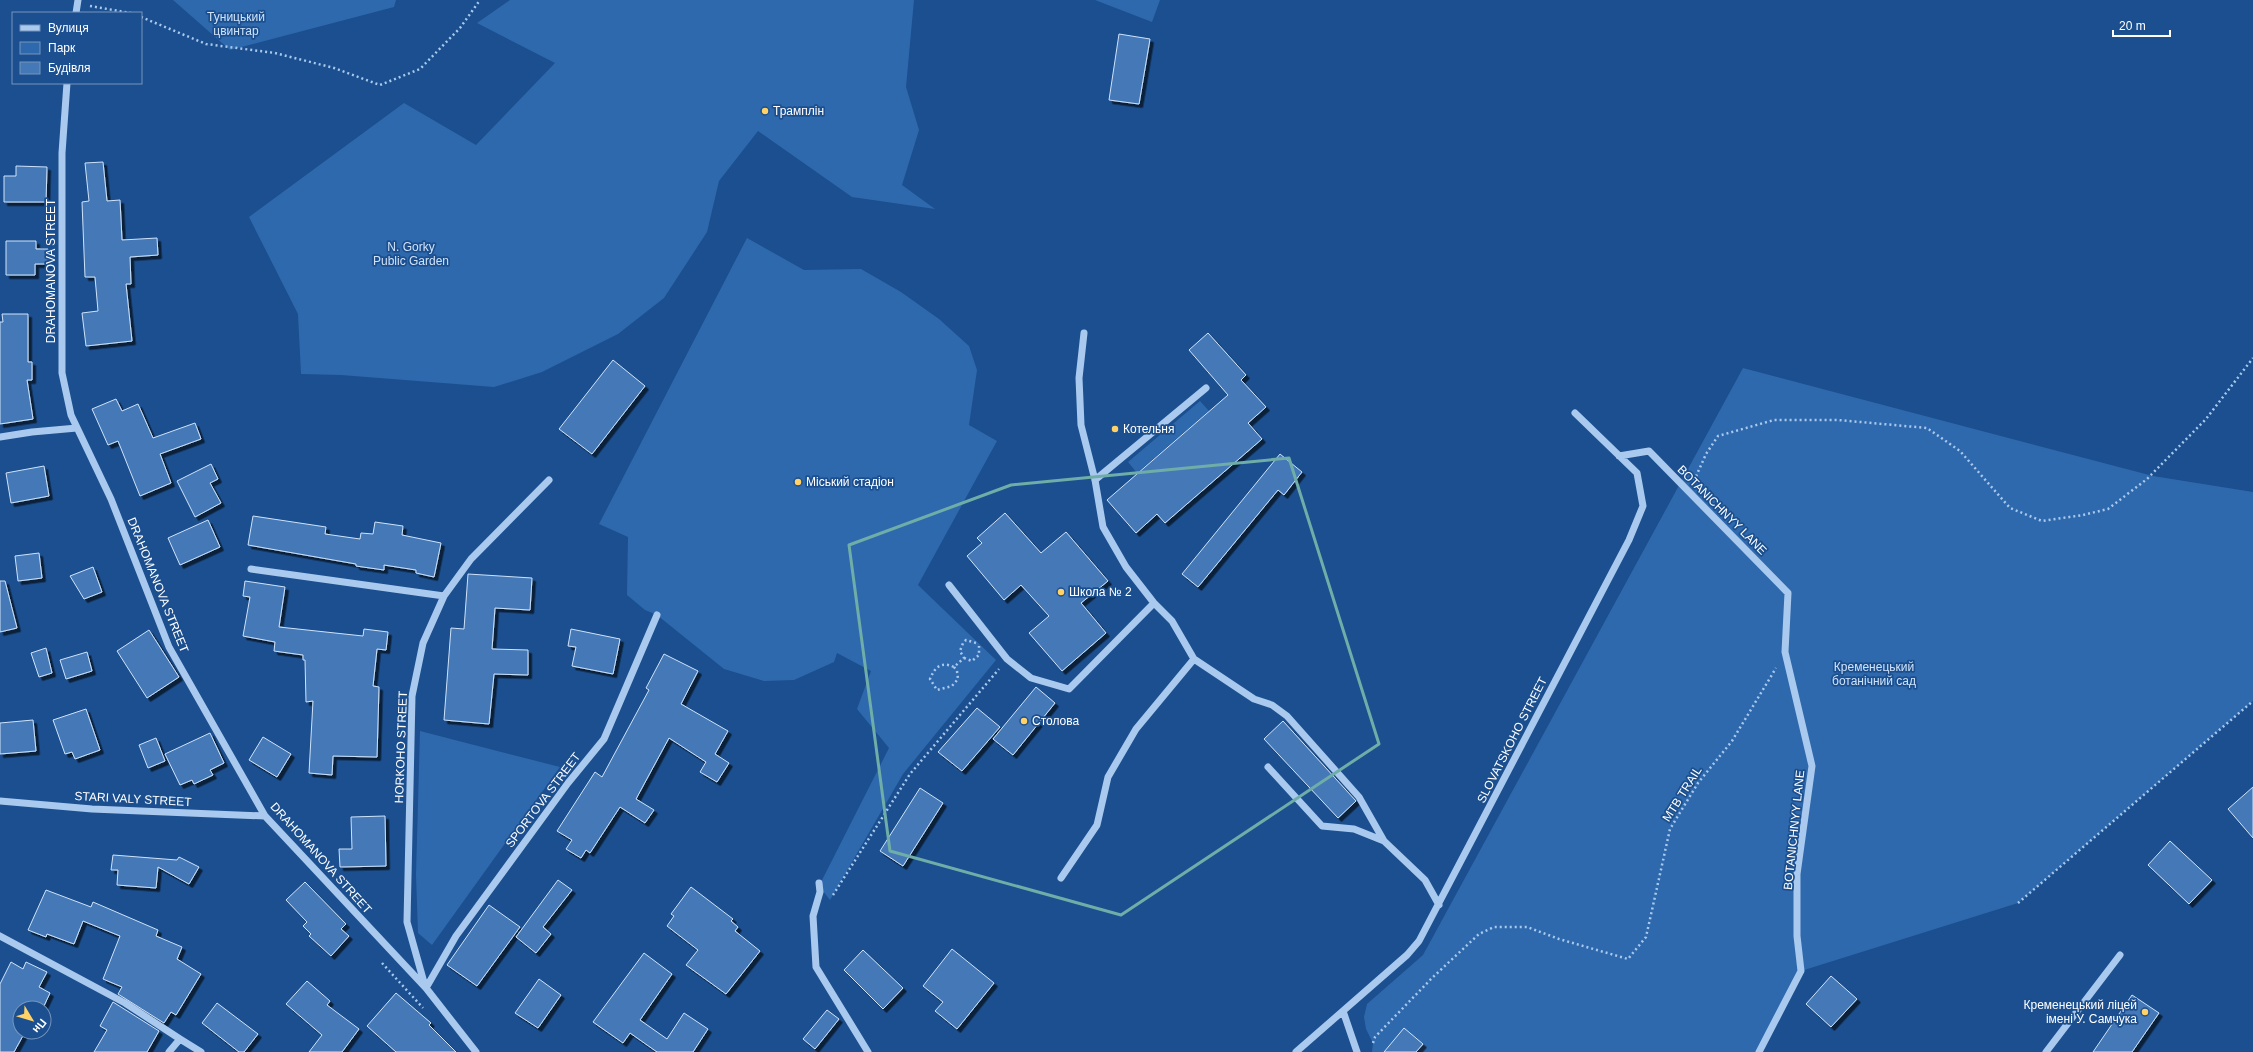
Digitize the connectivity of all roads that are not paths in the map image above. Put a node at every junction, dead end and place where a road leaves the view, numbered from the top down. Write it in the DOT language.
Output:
graph roads {
  1 [pos="78,2"];
  2 [pos="76,12"];
  3 [pos="66,84"];
  4 [pos="1084,333"];
  5 [pos="1206,388"];
  6 [pos="1575,413"];
  7 [pos="77,428"];
  8 [pos="0,438"];
  9 [pos="1619,456"];
  10 [pos="549,480"];
  11 [pos="1095,480"];
  12 [pos="251,569"];
  13 [pos="949,585"];
  14 [pos="444,596"];
  15 [pos="1154,602"];
  16 [pos="657,615"];
  17 [pos="1194,659"];
  18 [pos="1268,767"];
  19 [pos="0,801"];
  20 [pos="265,816"];
  21 [pos="1384,841"];
  22 [pos="1060,878"];
  23 [pos="819,883"];
  24 [pos="1439,905"];
  25 [pos="0,936"];
  26 [pos="2120,955"];
  27 [pos="426,988"];
  28 [pos="1343,1011"];
  29 [pos="180,1038"];
  30 [pos="170,1052"];
  31 [pos="201,1052"];
  32 [pos="476,1052"];
  33 [pos="868,1052"];
  34 [pos="1296,1052"];
  35 [pos="1357,1052"];
  36 [pos="1759,1052"];
  37 [pos="2046,1052"];
  1 -- 2 [label="street"];
  3 -- 7 [label="street, DRAHOMANOVA STREET"];
  4 -- 11 [label="street"];
  5 -- 11 [label="street"];
  6 -- 9 [label="street, SLOVATSKOHO STREET"];
  7 -- 8 [label="street"];
  7 -- 20 [label="street, DRAHOMANOVA STREET"];
  9 -- 24 [label="street, SLOVATSKOHO STREET"];
  9 -- 36 [label="street, BOTANICHNYY LANE"];
  10 -- 14 [label="street, HORKOHO STREET"];
  11 -- 15 [label="street"];
  12 -- 14 [label="street"];
  13 -- 15 [label="street"];
  14 -- 27 [label="street, HORKOHO STREET"];
  15 -- 17 [label="street"];
  16 -- 27 [label="street, SPORTOVA STREET"];
  17 -- 21 [label="street"];
  17 -- 22 [label="street"];
  18 -- 21 [label="street"];
  19 -- 20 [label="street, STARI VALY STREET"];
  20 -- 27 [label="street, DRAHOMANOVA STREET"];
  21 -- 24 [label="street"];
  23 -- 33 [label="street"];
  24 -- 28 [label="street, SLOVATSKOHO STREET"];
  25 -- 29 [label="street"];
  26 -- 37 [label="street"];
  27 -- 32 [label="street, DRAHOMANOVA STREET"];
  28 -- 34 [label="street, SLOVATSKOHO STREET"];
  28 -- 35 [label="street"];
  29 -- 30 [label="street"];
  29 -- 31 [label="street"];
}
